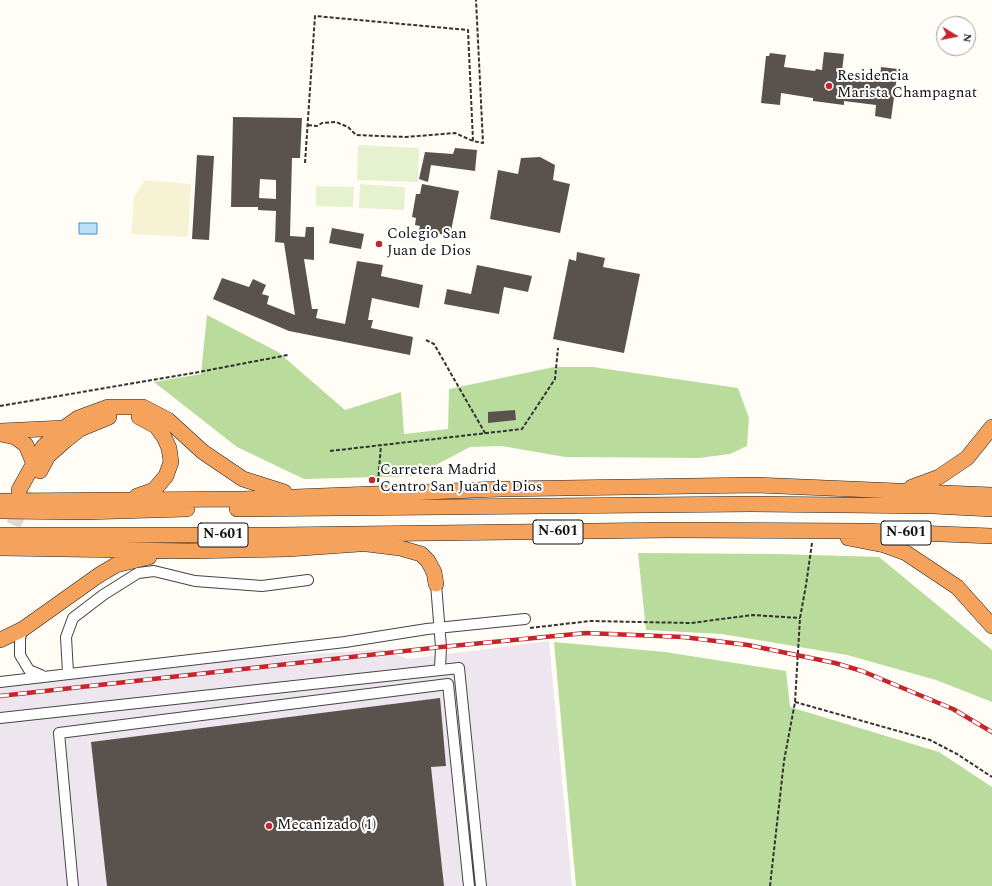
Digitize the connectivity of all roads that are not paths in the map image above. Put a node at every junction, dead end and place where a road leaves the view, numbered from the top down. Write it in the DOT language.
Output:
graph roads {
  1 [pos="992,427"];
  2 [pos="64,428"];
  3 [pos="0,432"];
  4 [pos="33,462"];
  5 [pos="688,487"];
  6 [pos="878,489"];
  7 [pos="325,495"];
  8 [pos="992,495"];
  9 [pos="127,499"];
  10 [pos="0,501"];
  11 [pos="933,506"];
  12 [pos="992,509"];
  13 [pos="0,511"];
  14 [pos="816,532"];
  15 [pos="445,533"];
  16 [pos="0,535"];
  17 [pos="992,536"];
  18 [pos="367,544"];
  19 [pos="0,548"];
  20 [pos="188,551"];
  21 [pos="308,580"];
  22 [pos="436,584"];
  23 [pos="527,623"];
  24 [pos="992,626"];
  25 [pos="439,628"];
  26 [pos="23,629"];
  27 [pos="0,640"];
  28 [pos="440,669"];
  29 [pos="68,673"];
  30 [pos="45,676"];
  31 [pos="0,682"];
  32 [pos="0,718"];
  33 [pos="73,886"];
  34 [pos="469,886"];
  35 [pos="481,886"];
  1 -- 6 [label="highway"];
  2 -- 3 [label="highway"];
  2 -- 4 [label="highway"];
  2 -- 7 [label="highway"];
  3 -- 4 [label="highway"];
  4 -- 9 [label="highway"];
  5 -- 6 [label="highway"];
  5 -- 7 [label="highway"];
  5 -- 11 [label="highway"];
  6 -- 8 [label="highway"];
  7 -- 9 [label="highway"];
  9 -- 10 [label="highway"];
  11 -- 12 [label="highway, N-601"];
  11 -- 13 [label="highway, N-601"];
  14 -- 15 [label="highway, N-601"];
  14 -- 17 [label="highway, N-601"];
  14 -- 24 [label="highway"];
  15 -- 16 [label="highway, N-601"];
  15 -- 18 [label="highway"];
  18 -- 20 [label="highway"];
  18 -- 22 [label="highway"];
  19 -- 20 [label="highway"];
  20 -- 26 [label="highway"];
  21 -- 29 [label="street"];
  22 -- 25 [label="street"];
  23 -- 25 [label="street"];
  25 -- 28 [label="street"];
  25 -- 29 [label="street"];
  26 -- 27 [label="highway"];
  26 -- 30 [label="street"];
  28 -- 32 [label="street"];
  28 -- 35 [label="street"];
  29 -- 30 [label="street"];
  30 -- 31 [label="street"];
  33 -- 34 [label="street"];
}
